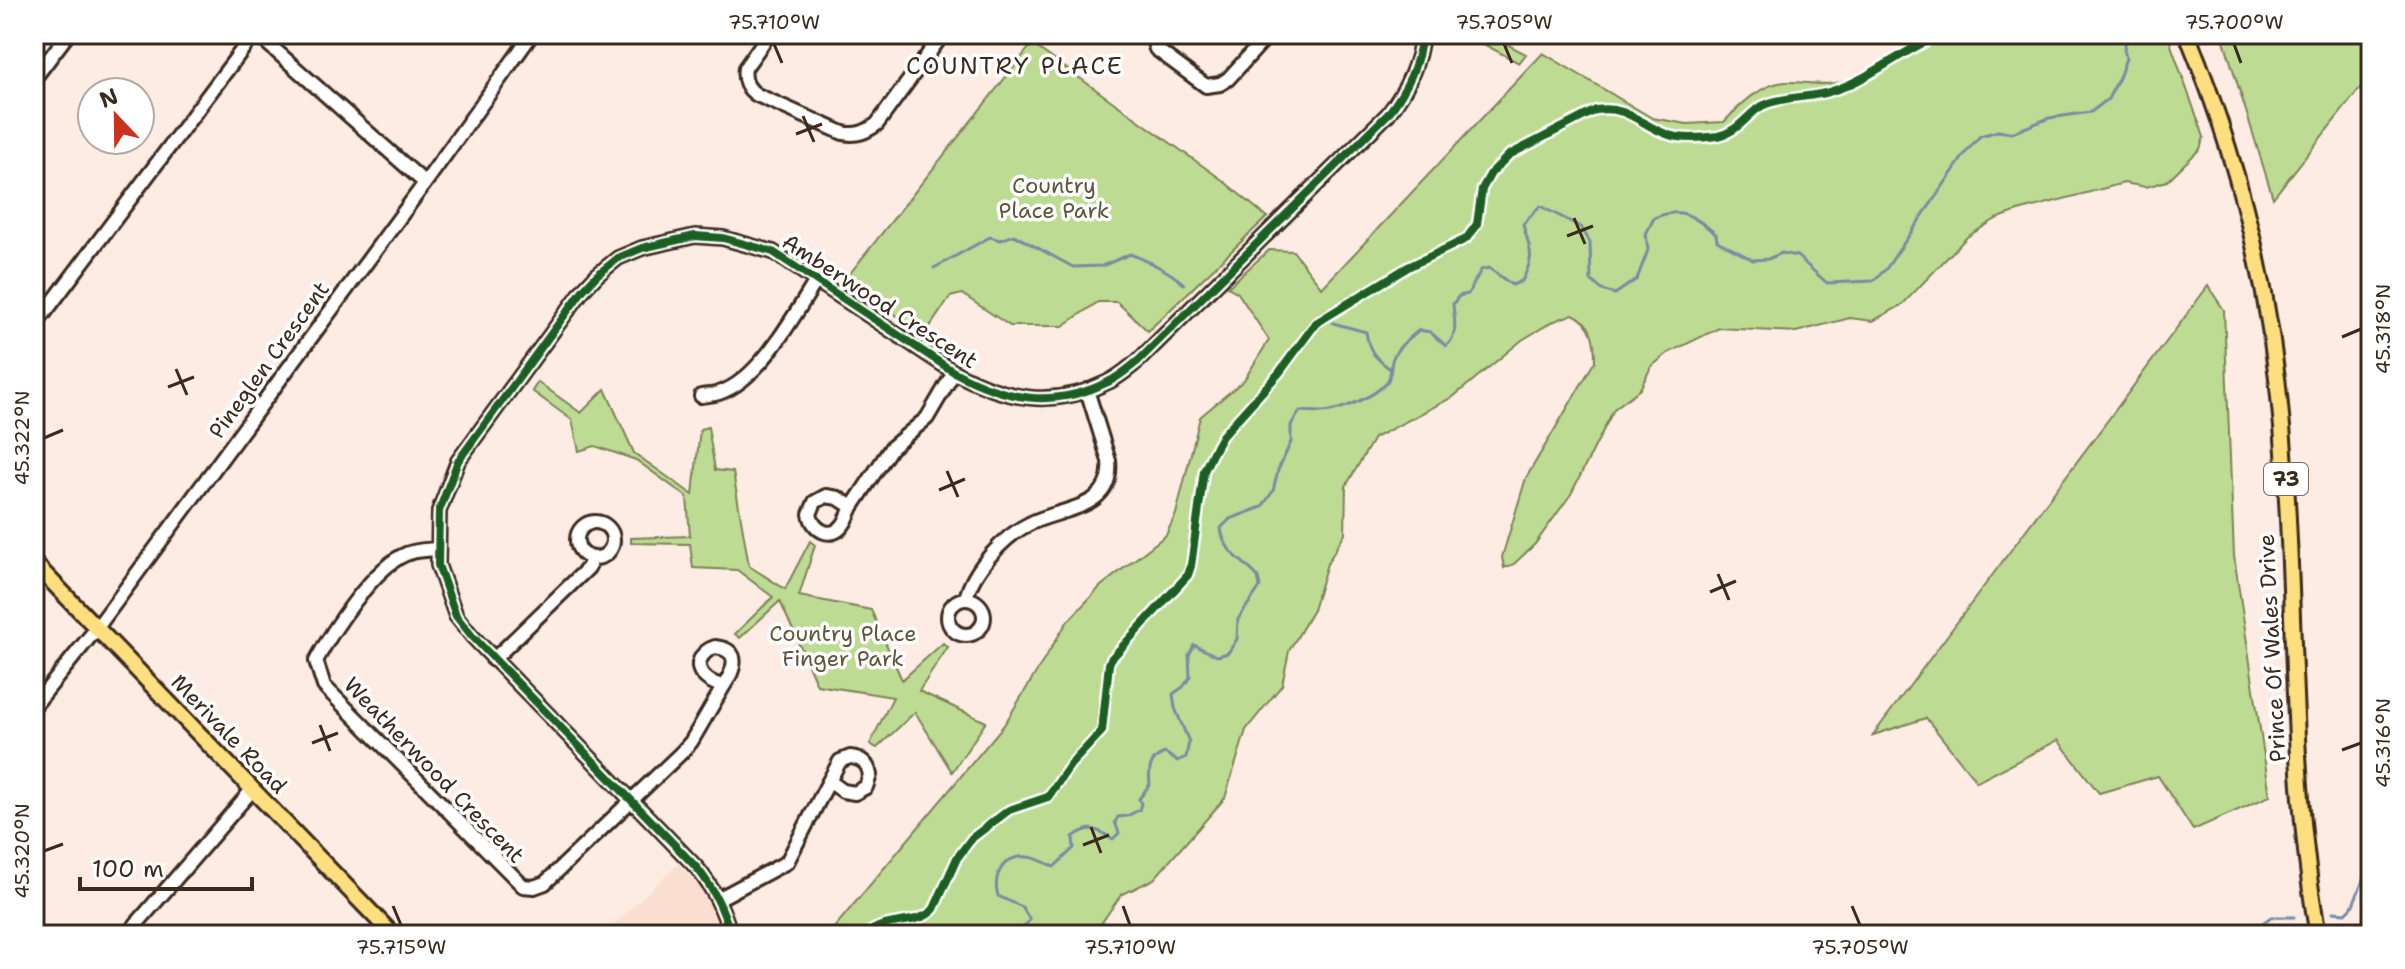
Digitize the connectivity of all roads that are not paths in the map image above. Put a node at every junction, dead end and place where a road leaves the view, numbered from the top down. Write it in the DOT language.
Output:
graph roads {
  1 [pos="68,34"];
  2 [pos="255,34"];
  3 [pos="532,34"];
  4 [pos="769,34"];
  5 [pos="943,34"];
  6 [pos="1151,34"];
  7 [pos="1269,34"];
  8 [pos="1422,34"];
  9 [pos="2187,34"];
  10 [pos="34,79"];
  11 [pos="425,183"];
  12 [pos="816,281"];
  13 [pos="34,327"];
  14 [pos="954,372"];
  15 [pos="1087,390"];
  16 [pos="701,396"];
  17 [pos="852,507"];
  18 [pos="437,549"];
  19 [pos="593,558"];
  20 [pos="34,563"];
  21 [pos="966,599"];
  22 [pos="96,629"];
  23 [pos="493,660"];
  24 [pos="723,687"];
  25 [pos="34,706"];
  26 [pos="829,781"];
  27 [pos="252,790"];
  28 [pos="632,800"];
  29 [pos="718,899"];
  30 [pos="127,935"];
  31 [pos="393,935"];
  32 [pos="731,935"];
  33 [pos="2318,935"];
  1 -- 10 [label="street"];
  2 -- 11 [label="street"];
  2 -- 13 [label="street"];
  3 -- 11 [label="street, Pineglen Crescent"];
  4 -- 5 [label="street"];
  6 -- 7 [label="street"];
  8 -- 15 [label="street, Amberwood Crescent"];
  9 -- 33 [label="main road, Prince Of Wales Drive / 73"];
  11 -- 22 [label="street, Pineglen Crescent"];
  12 -- 14 [label="street, Amberwood Crescent"];
  12 -- 16 [label="street"];
  12 -- 18 [label="street, Amberwood Crescent"];
  14 -- 15 [label="street, Amberwood Crescent"];
  14 -- 17 [label="street"];
  15 -- 21 [label="street"];
  18 -- 23 [label="street, Amberwood Crescent"];
  18 -- 28 [label="street, Weatherwood Crescent"];
  19 -- 23 [label="street"];
  20 -- 22 [label="main road, Merivale Road"];
  22 -- 25 [label="street, Pineglen Crescent"];
  22 -- 27 [label="main road, Merivale Road"];
  23 -- 28 [label="street, Amberwood Crescent"];
  24 -- 28 [label="street"];
  26 -- 29 [label="street"];
  27 -- 30 [label="street"];
  27 -- 31 [label="main road, Merivale Road"];
  28 -- 29 [label="street, Amberwood Crescent"];
  29 -- 32 [label="street, Amberwood Crescent"];
}
